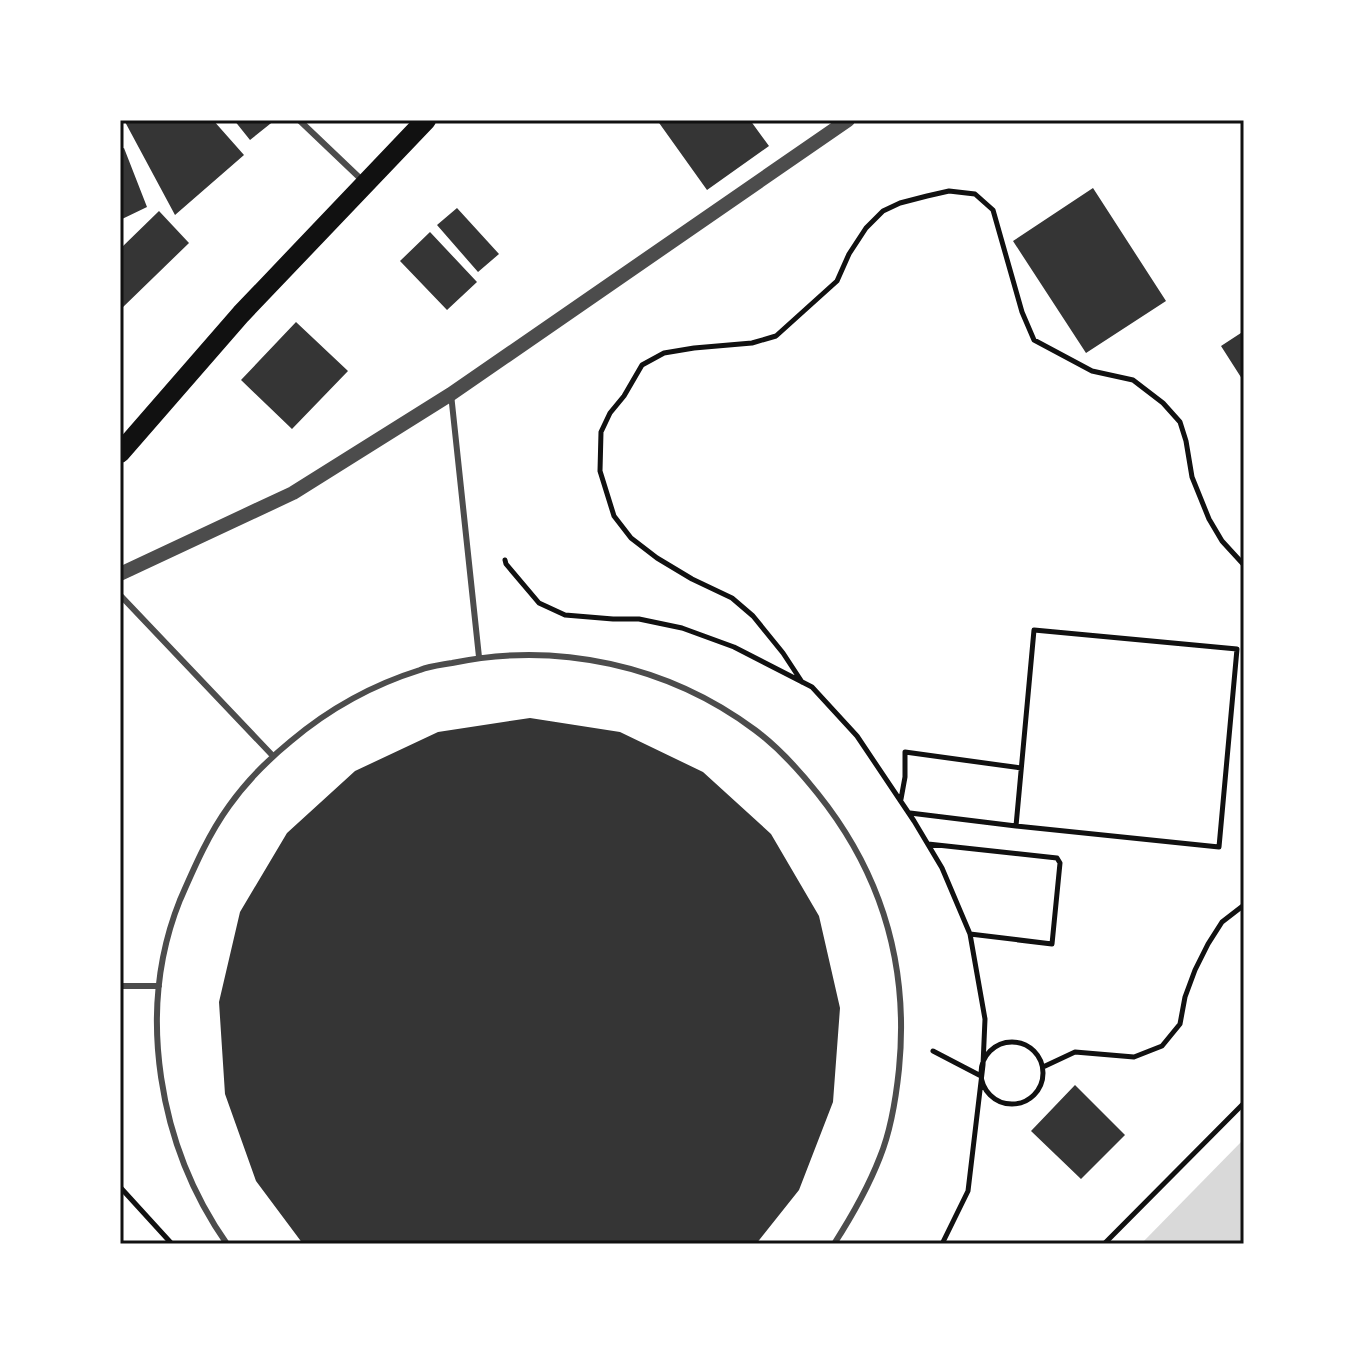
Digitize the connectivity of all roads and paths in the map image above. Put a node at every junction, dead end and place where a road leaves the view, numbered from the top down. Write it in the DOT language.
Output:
graph roads {
  1 [pos="299,120"];
  2 [pos="426,120"];
  3 [pos="848,120"];
  4 [pos="366,183"];
  5 [pos="451,394"];
  6 [pos="120,453"];
  7 [pos="1244,565"];
  8 [pos="120,574"];
  9 [pos="120,595"];
  10 [pos="479,657"];
  11 [pos="802,682"];
  12 [pos="273,756"];
  13 [pos="1021,768"];
  14 [pos="901,800"];
  15 [pos="909,813"];
  16 [pos="1016,826"];
  17 [pos="927,844"];
  18 [pos="1244,905"];
  19 [pos="970,934"];
  20 [pos="120,986"];
  21 [pos="159,986"];
  22 [pos="902,1035"];
  23 [pos="1043,1067"];
  24 [pos="982,1076"];
  25 [pos="1244,1103"];
  26 [pos="120,1187"];
  27 [pos="172,1244"];
  28 [pos="227,1244"];
  29 [pos="834,1244"];
  30 [pos="1104,1244"];
  1 -- 4 [label="lane"];
  2 -- 4 [label="main road"];
  3 -- 5 [label="street"];
  4 -- 6 [label="main road"];
  5 -- 8 [label="street"];
  5 -- 10 [label="lane"];
  7 -- 11 [label="path"];
  9 -- 12 [label="lane"];
  10 -- 12 [label="lane"];
  10 -- 22 [label="lane"];
  12 -- 21 [label="lane"];
  13 -- 14 [label="path"];
  13 -- 16 [label="path"];
  13 -- 16 [label="path"];
  15 -- 16 [label="path"];
  17 -- 19 [label="path"];
  18 -- 23 [label="path"];
  20 -- 21 [label="lane"];
  21 -- 28 [label="lane"];
  22 -- 24 [label="path"];
  22 -- 29 [label="lane"];
  23 -- 23 [label="path"];
  25 -- 30 [label="path"];
  26 -- 27 [label="path"];
}
